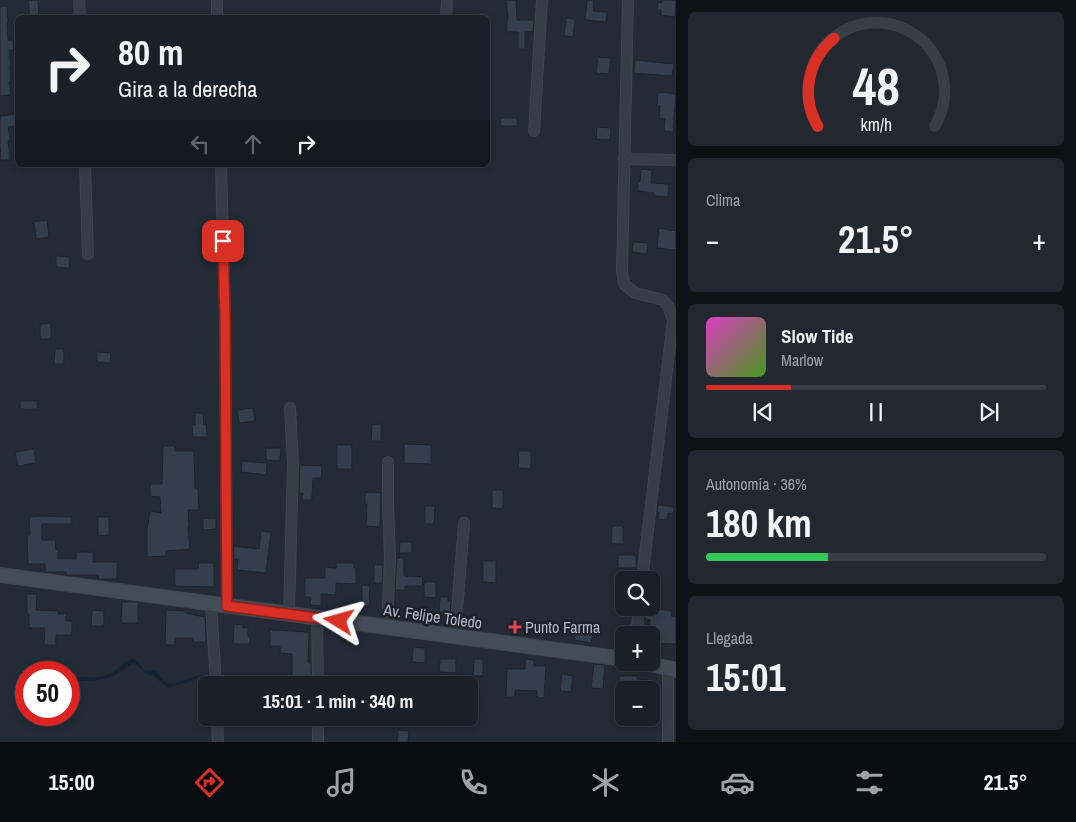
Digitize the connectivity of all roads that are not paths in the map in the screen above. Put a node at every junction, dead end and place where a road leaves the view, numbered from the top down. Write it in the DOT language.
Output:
graph roads {
  1 [pos="79,0"];
  2 [pos="217,0"];
  3 [pos="447,0"];
  4 [pos="542,0"];
  5 [pos="628,0"];
  6 [pos="80,15"];
  7 [pos="217,15"];
  8 [pos="446,15"];
  9 [pos="534,131"];
  10 [pos="624,158"];
  11 [pos="676,160"];
  12 [pos="85,167"];
  13 [pos="221,167"];
  14 [pos="88,254"];
  15 [pos="290,408"];
  16 [pos="388,462"];
  17 [pos="464,523"];
  18 [pos="643,571"];
  19 [pos="0,575"];
  20 [pos="211,604"];
  21 [pos="227,606"];
  22 [pos="288,614"];
  23 [pos="317,618"];
  24 [pos="387,627"];
  25 [pos="455,636"];
  26 [pos="615,658"];
  27 [pos="672,669"];
  28 [pos="215,676"];
  29 [pos="318,676"];
  30 [pos="218,726"];
  31 [pos="318,726"];
  32 [pos="218,742"];
  33 [pos="318,742"];
  34 [pos="668,742"];
  1 -- 6 [label="street"];
  2 -- 7 [label="street"];
  3 -- 8 [label="street"];
  4 -- 9 [label="street"];
  5 -- 10 [label="street"];
  10 -- 11 [label="street"];
  10 -- 18 [label="street"];
  12 -- 14 [label="street"];
  13 -- 21 [label="street"];
  15 -- 22 [label="street"];
  16 -- 24 [label="street"];
  17 -- 25 [label="street"];
  19 -- 20 [label="main road, Av. Felipe Toledo"];
  20 -- 21 [label="main road, Av. Felipe Toledo"];
  20 -- 28 [label="street"];
  21 -- 22 [label="main road, Av. Felipe Toledo"];
  22 -- 23 [label="main road, Av. Felipe Toledo"];
  23 -- 24 [label="main road, Av. Felipe Toledo"];
  23 -- 29 [label="street"];
  24 -- 25 [label="main road, Av. Felipe Toledo"];
  25 -- 26 [label="main road, Av. Felipe Toledo"];
  27 -- 34 [label="street"];
  30 -- 32 [label="street"];
  31 -- 33 [label="street"];
}
